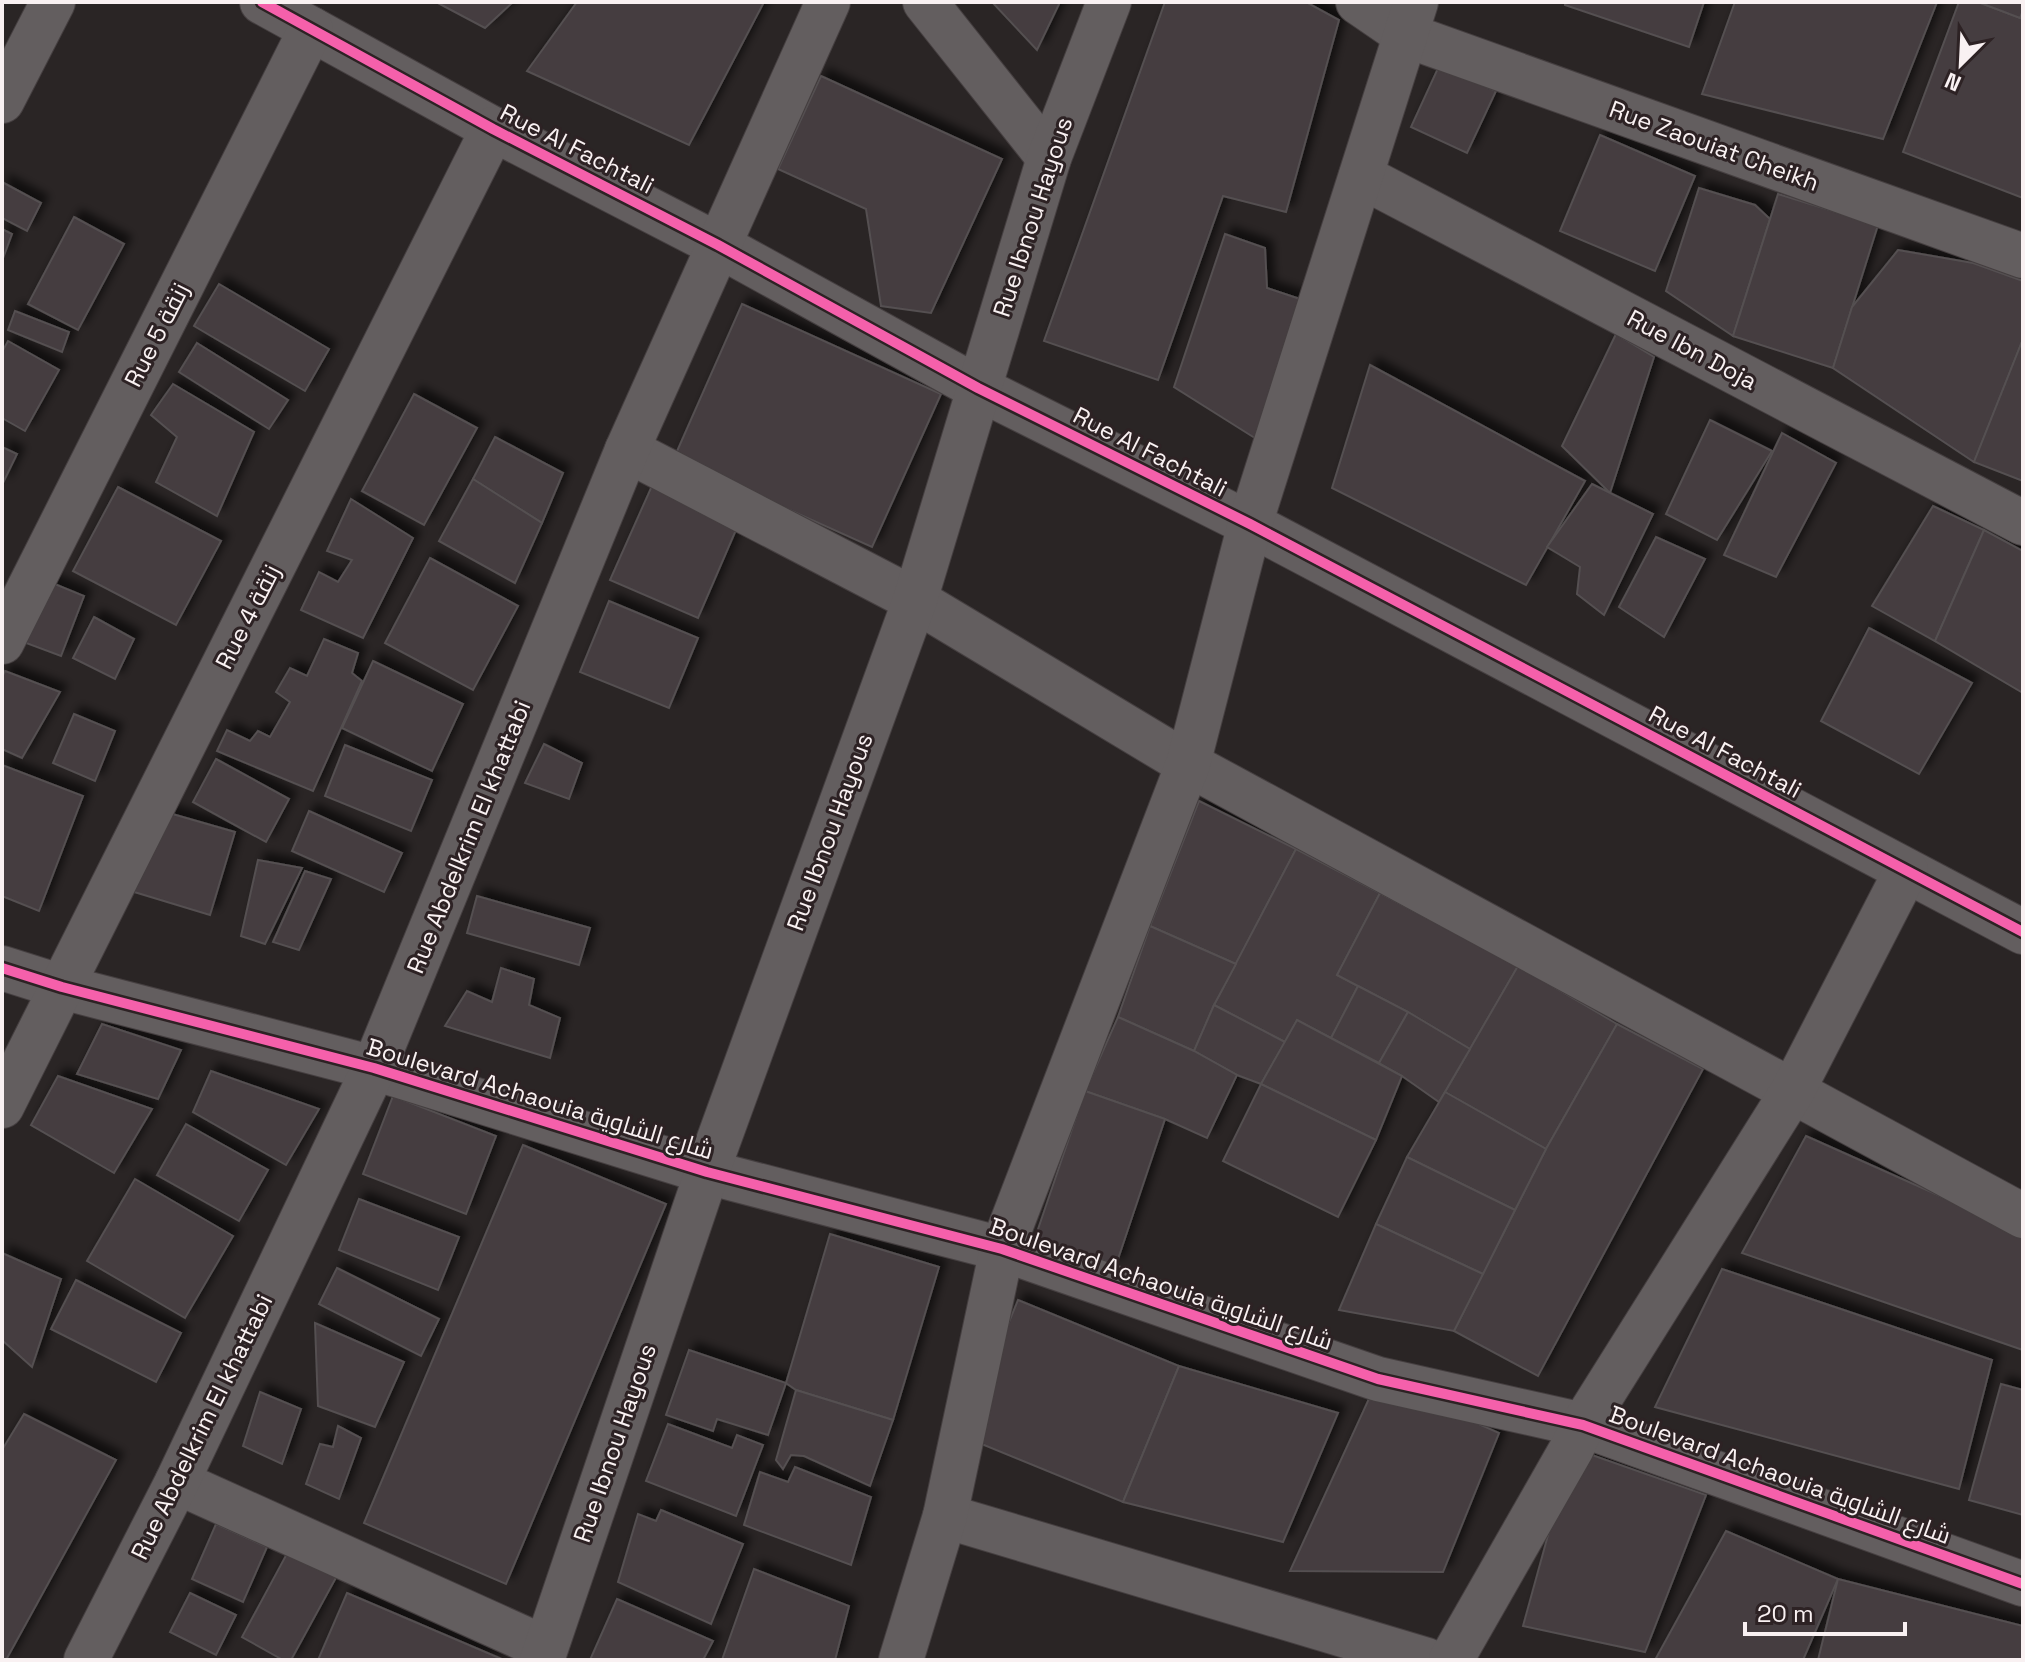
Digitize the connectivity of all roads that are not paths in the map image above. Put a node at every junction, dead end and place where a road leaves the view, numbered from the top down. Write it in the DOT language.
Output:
graph roads {
  1 [pos="53,2"];
  2 [pos="262,2"];
  3 [pos="828,2"];
  4 [pos="925,2"];
  5 [pos="1109,2"];
  6 [pos="1358,2"];
  7 [pos="1411,18"];
  8 [pos="311,29"];
  9 [pos="2,101"];
  10 [pos="493,129"];
  11 [pos="1049,158"];
  12 [pos="1361,176"];
  13 [pos="718,245"];
  14 [pos="2023,256"];
  15 [pos="978,388"];
  16 [pos="627,450"];
  17 [pos="2023,523"];
  18 [pos="1250,524"];
  19 [pos="915,600"];
  20 [pos="2,642"];
  21 [pos="1188,764"];
  22 [pos="1906,871"];
  23 [pos="2023,932"];
  24 [pos="2,968"];
  25 [pos="62,987"];
  26 [pos="374,1068"];
  27 [pos="1792,1092"];
  28 [pos="2,1106"];
  29 [pos="707,1172"];
  30 [pos="2023,1216"];
  31 [pos="1002,1249"];
  32 [pos="1583,1425"];
  33 [pos="177,1482"];
  34 [pos="945,1516"];
  35 [pos="2023,1584"];
  36 [pos="544,1654"];
  37 [pos="86,1660"];
  38 [pos="901,1660"];
  39 [pos="1427,1660"];
  40 [pos="1451,1660"];
  1 -- 9 [label="street"];
  2 -- 8 [label="street, Rue Al Fachtali"];
  3 -- 13 [label="street, Rue Abdelkrim El khattabi"];
  4 -- 11 [label="street"];
  5 -- 11 [label="street, Rue Ibnou Hayous"];
  6 -- 7 [label="street, Rue Zaouiat Cheikh"];
  7 -- 12 [label="street"];
  7 -- 14 [label="street, Rue Zaouiat Cheikh"];
  8 -- 10 [label="street, Rue Al Fachtali"];
  8 -- 20 [label="street, Rue 5 زنقة"];
  10 -- 13 [label="street, Rue Al Fachtali"];
  10 -- 25 [label="street, Rue 4 زنقة"];
  11 -- 15 [label="street, Rue Ibnou Hayous"];
  12 -- 17 [label="street, Rue Ibn Doja"];
  12 -- 18 [label="street"];
  13 -- 15 [label="street, Rue Al Fachtali"];
  13 -- 16 [label="street, Rue Abdelkrim El khattabi"];
  15 -- 18 [label="street, Rue Al Fachtali"];
  15 -- 19 [label="street, Rue Ibnou Hayous"];
  16 -- 19 [label="street"];
  16 -- 26 [label="street, Rue Abdelkrim El khattabi"];
  18 -- 21 [label="street"];
  18 -- 22 [label="street, Rue Al Fachtali"];
  19 -- 21 [label="street"];
  19 -- 29 [label="street, Rue Ibnou Hayous"];
  21 -- 27 [label="street"];
  21 -- 31 [label="street"];
  22 -- 23 [label="street, Rue Al Fachtali"];
  22 -- 27 [label="street"];
  24 -- 25 [label="street, Boulevard Achaouia شارع الشاوية"];
  25 -- 26 [label="street, Boulevard Achaouia شارع الشاوية"];
  25 -- 28 [label="street, Rue 4 زنقة"];
  26 -- 29 [label="street, Boulevard Achaouia شارع الشاوية"];
  26 -- 33 [label="street, Rue Abdelkrim El khattabi"];
  27 -- 30 [label="street"];
  27 -- 32 [label="street"];
  29 -- 31 [label="street, Boulevard Achaouia شارع الشاوية"];
  29 -- 36 [label="street, Rue Ibnou Hayous"];
  31 -- 32 [label="street, Boulevard Achaouia شارع الشاوية"];
  31 -- 34 [label="street"];
  32 -- 35 [label="street, Boulevard Achaouia شارع الشاوية"];
  32 -- 40 [label="street"];
  33 -- 36 [label="street"];
  33 -- 37 [label="street, Rue Abdelkrim El khattabi"];
  34 -- 38 [label="street"];
  34 -- 39 [label="street"];
}
